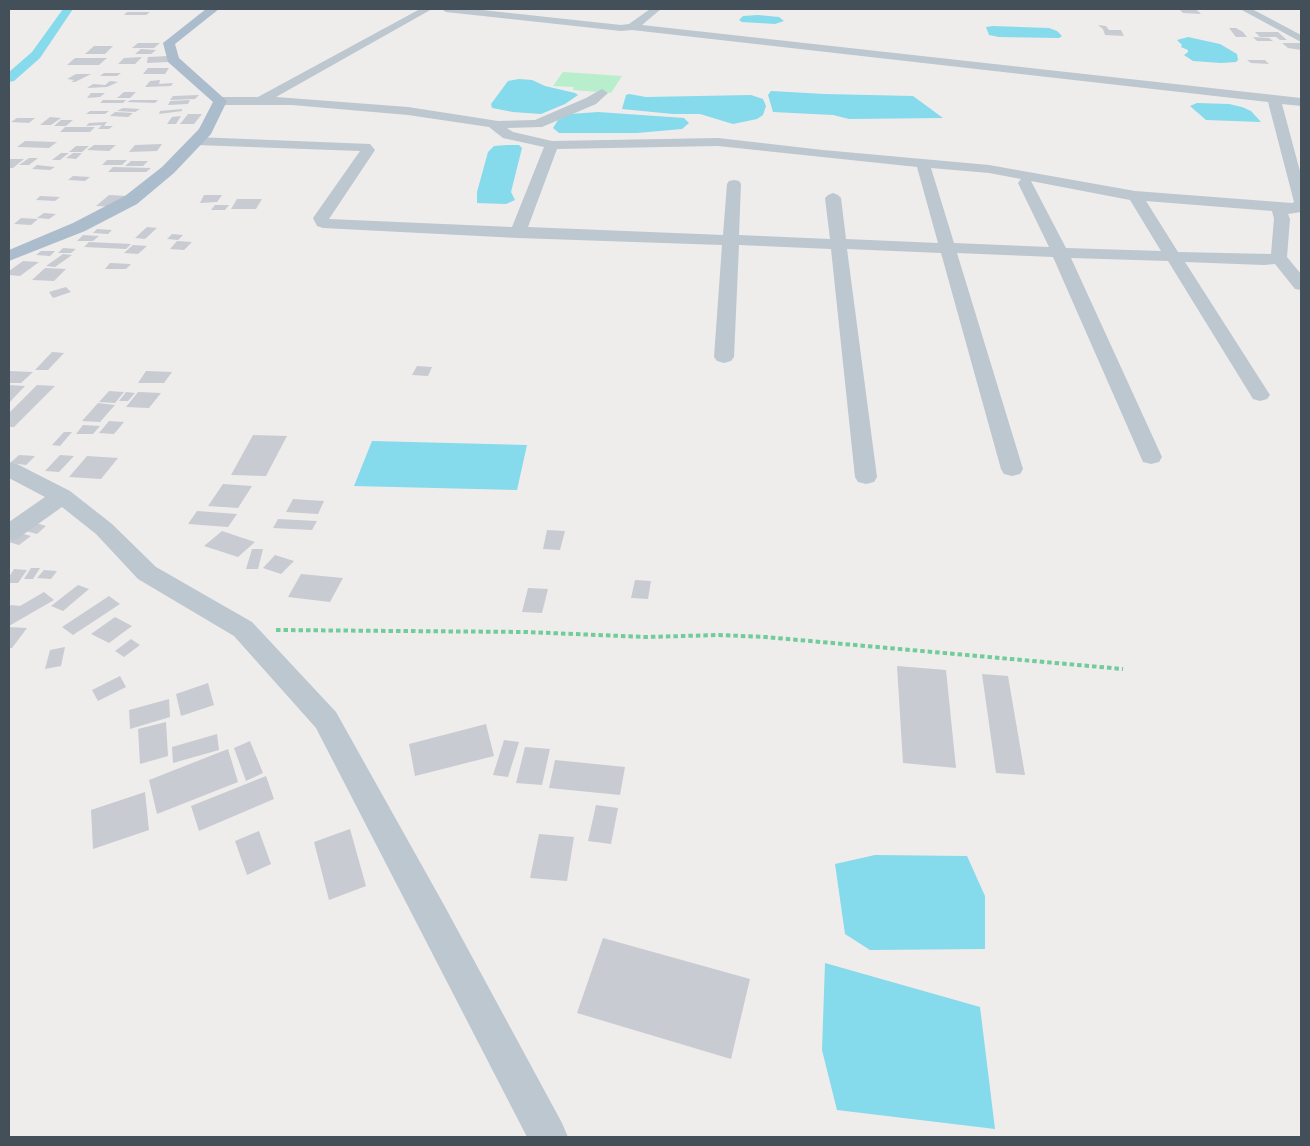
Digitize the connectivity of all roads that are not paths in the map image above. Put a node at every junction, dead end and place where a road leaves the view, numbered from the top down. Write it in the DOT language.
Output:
graph roads {
  1 [pos="213,9"];
  2 [pos="427,9"];
  3 [pos="446,9"];
  4 [pos="656,9"];
  5 [pos="1244,9"];
  6 [pos="632,27"];
  7 [pos="1301,39"];
  8 [pos="602,93"];
  9 [pos="1274,99"];
  10 [pos="262,100"];
  11 [pos="220,101"];
  12 [pos="1301,102"];
  13 [pos="494,124"];
  14 [pos="196,141"];
  15 [pos="552,145"];
  16 [pos="923,164"];
  17 [pos="1025,182"];
  18 [pos="734,184"];
  19 [pos="1135,196"];
  20 [pos="833,198"];
  21 [pos="1299,206"];
  22 [pos="518,232"];
  23 [pos="730,240"];
  24 [pos="839,244"];
  25 [pos="948,249"];
  26 [pos="1060,253"];
  27 [pos="9,256"];
  28 [pos="1172,257"];
  29 [pos="1280,258"];
  30 [pos="1301,285"];
  31 [pos="724,357"];
  32 [pos="1260,395"];
  33 [pos="1151,457"];
  34 [pos="9,469"];
  35 [pos="1012,469"];
  36 [pos="866,477"];
  37 [pos="62,496"];
  38 [pos="9,533"];
  39 [pos="548,1137"];
  1 -- 11 [label="main road"];
  2 -- 10 [label="street"];
  3 -- 6 [label="street"];
  4 -- 6 [label="street"];
  5 -- 7 [label="street"];
  6 -- 9 [label="street"];
  8 -- 13 [label="street"];
  9 -- 12 [label="street"];
  9 -- 21 [label="street"];
  10 -- 11 [label="street"];
  10 -- 13 [label="street"];
  11 -- 14 [label="main road"];
  13 -- 15 [label="street"];
  14 -- 22 [label="street"];
  14 -- 27 [label="main road"];
  15 -- 16 [label="street"];
  15 -- 22 [label="street"];
  16 -- 19 [label="street"];
  16 -- 25 [label="street"];
  17 -- 26 [label="street"];
  18 -- 23 [label="street"];
  19 -- 21 [label="street"];
  19 -- 28 [label="street"];
  20 -- 24 [label="street"];
  21 -- 29 [label="street"];
  22 -- 23 [label="street"];
  23 -- 24 [label="street"];
  23 -- 31 [label="street"];
  24 -- 25 [label="street"];
  24 -- 36 [label="street"];
  25 -- 26 [label="street"];
  25 -- 35 [label="street"];
  26 -- 28 [label="street"];
  26 -- 33 [label="street"];
  28 -- 29 [label="street"];
  28 -- 32 [label="street"];
  29 -- 30 [label="street"];
  34 -- 37 [label="street"];
  37 -- 38 [label="street"];
  37 -- 39 [label="street"];
}
